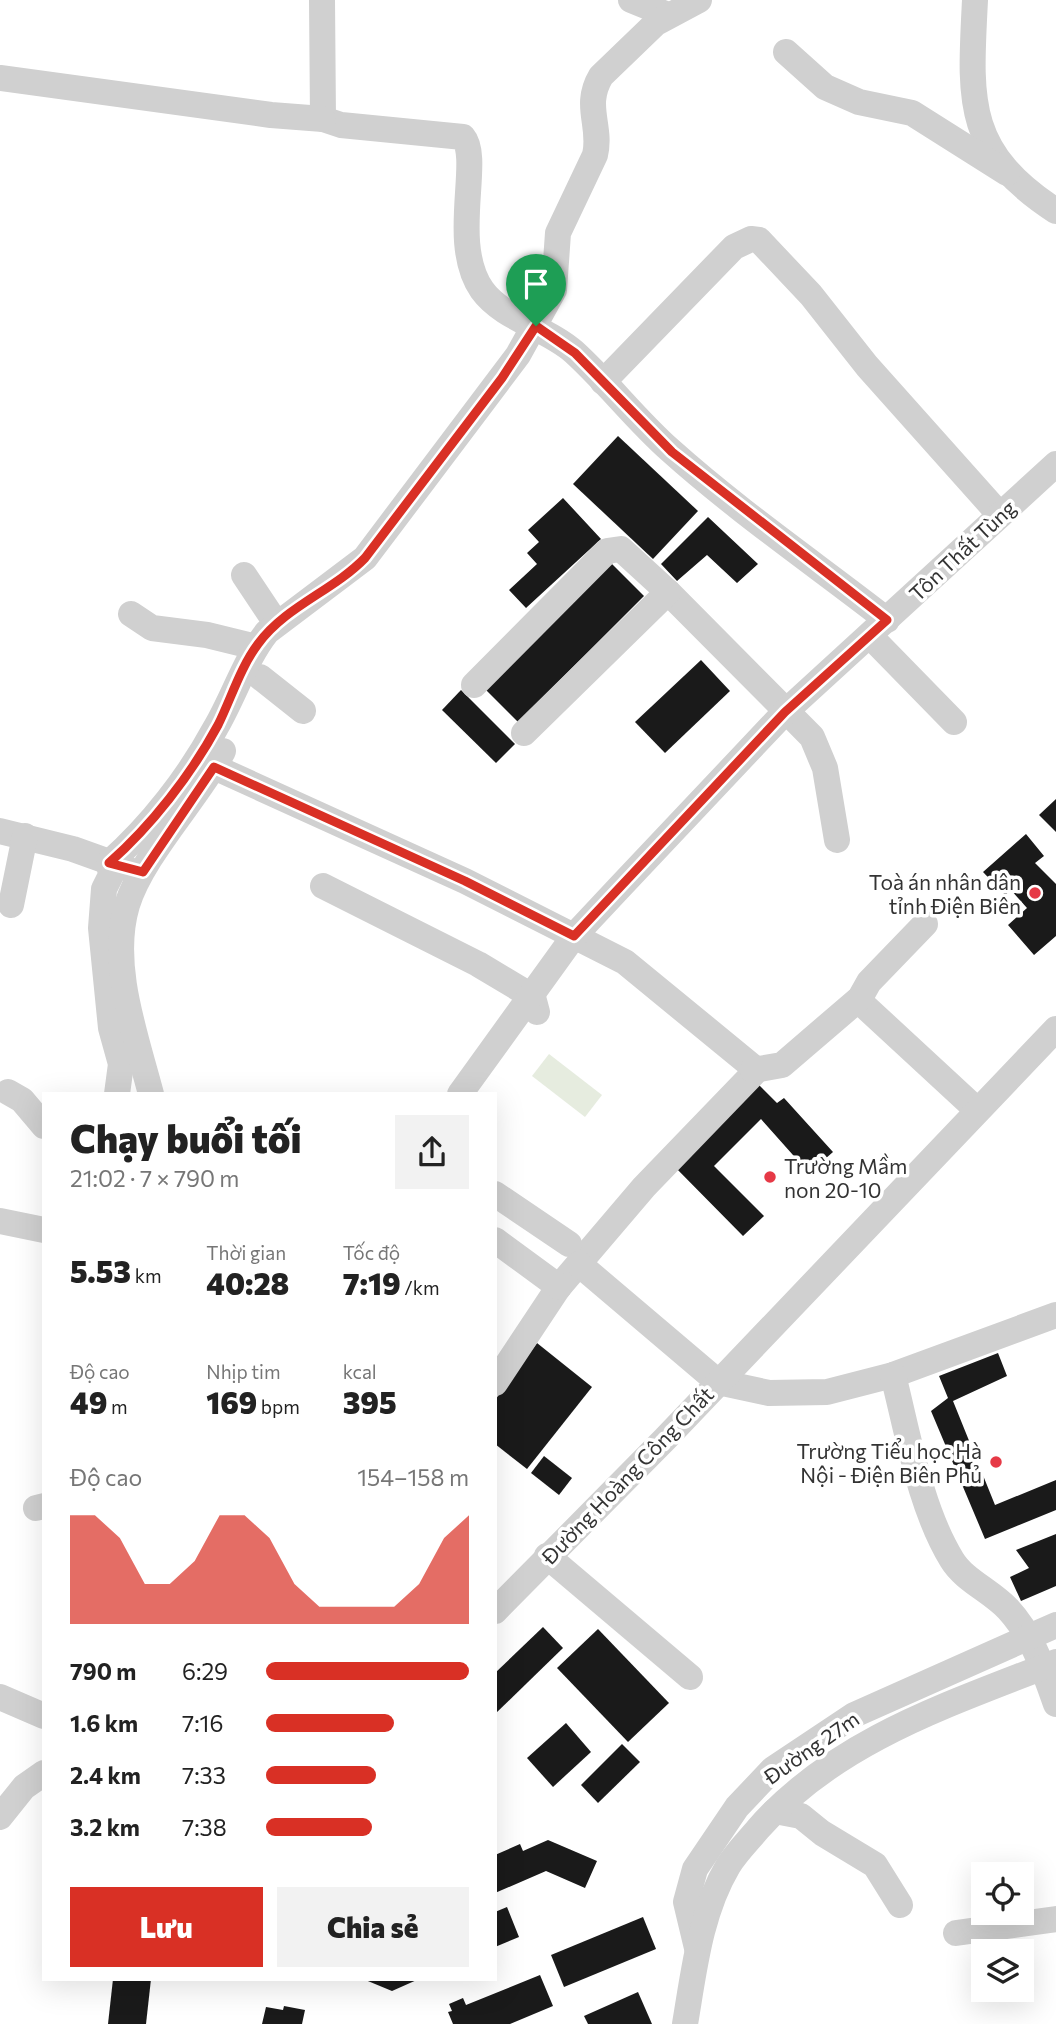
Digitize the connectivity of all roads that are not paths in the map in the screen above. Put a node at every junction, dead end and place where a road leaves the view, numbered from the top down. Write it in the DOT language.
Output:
graph roads {
  1 [pos="322,0"];
  2 [pos="631,0"];
  3 [pos="699,0"];
  4 [pos="975,0"];
  5 [pos="668,15"];
  6 [pos="786,52"];
  7 [pos="0,78"];
  8 [pos="323,119"];
  9 [pos="1007,173"];
  10 [pos="1056,211"];
  11 [pos="536,326"];
  12 [pos="603,382"];
  13 [pos="1056,464"];
  14 [pos="1000,515"];
  15 [pos="244,575"];
  16 [pos="668,592"];
  17 [pos="131,614"];
  18 [pos="276,623"];
  19 [pos="878,628"];
  20 [pos="256,660"];
  21 [pos="474,685"];
  22 [pos="303,711"];
  23 [pos="785,712"];
  24 [pos="954,722"];
  25 [pos="524,733"];
  26 [pos="214,767"];
  27 [pos="13,834"];
  28 [pos="837,840"];
  29 [pos="109,863"];
  30 [pos="143,872"];
  31 [pos="323,886"];
  32 [pos="11,905"];
  33 [pos="925,925"];
  34 [pos="574,936"];
  35 [pos="533,997"];
  36 [pos="858,1000"];
  37 [pos="1056,1029"];
  38 [pos="753,1070"];
  39 [pos="142,1090"];
  40 [pos="8,1092"];
  41 [pos="117,1092"];
  42 [pos="462,1092"];
  43 [pos="482,1092"];
  44 [pos="977,1110"];
  45 [pos="42,1124"];
  46 [pos="497,1196"];
  47 [pos="0,1221"];
  48 [pos="42,1230"];
  49 [pos="497,1241"];
  50 [pos="574,1254"];
  51 [pos="559,1287"];
  52 [pos="1056,1315"];
  53 [pos="893,1375"];
  54 [pos="497,1380"];
  55 [pos="718,1382"];
  56 [pos="547,1556"];
  57 [pos="497,1609"];
  58 [pos="1056,1625"];
  59 [pos="1029,1636"];
  60 [pos="1049,1664"];
  61 [pos="690,1677"];
  62 [pos="0,1697"];
  63 [pos="1056,1704"];
  64 [pos="42,1715"];
  65 [pos="42,1774"];
  66 [pos="775,1811"];
  67 [pos="0,1817"];
  68 [pos="900,1905"];
  69 [pos="1056,1919"];
  70 [pos="956,1933"];
  71 [pos="698,1950"];
  72 [pos="685,2024"];
  1 -- 8 [label="street"];
  2 -- 5 [label="street"];
  3 -- 5 [label="street"];
  4 -- 9 [label="street"];
  5 -- 11 [label="street"];
  6 -- 9 [label="street"];
  7 -- 8 [label="street"];
  8 -- 11 [label="street"];
  9 -- 10 [label="street"];
  11 -- 12 [label="street"];
  11 -- 18 [label="street"];
  12 -- 14 [label="street"];
  12 -- 19 [label="street"];
  13 -- 14 [label="street, Tôn Thất Tùng"];
  14 -- 19 [label="street, Tôn Thất Tùng"];
  15 -- 18 [label="street"];
  16 -- 21 [label="street"];
  16 -- 23 [label="street"];
  16 -- 25 [label="street"];
  17 -- 20 [label="street"];
  18 -- 20 [label="street"];
  19 -- 23 [label="street, Tôn Thất Tùng"];
  19 -- 24 [label="street"];
  20 -- 22 [label="street"];
  20 -- 26 [label="street"];
  20 -- 29 [label="street"];
  23 -- 28 [label="street"];
  23 -- 34 [label="street, Tôn Thất Tùng"];
  26 -- 30 [label="street"];
  26 -- 34 [label="street"];
  27 -- 29 [label="street"];
  27 -- 32 [label="street"];
  29 -- 30 [label="street"];
  29 -- 41 [label="street"];
  30 -- 39 [label="street"];
  31 -- 35 [label="street"];
  33 -- 36 [label="street"];
  34 -- 35 [label="street, Tôn Thất Tùng"];
  34 -- 38 [label="street"];
  35 -- 42 [label="street, Tôn Thất Tùng"];
  35 -- 43 [label="street"];
  36 -- 38 [label="street"];
  36 -- 44 [label="street"];
  37 -- 44 [label="street"];
  38 -- 50 [label="street"];
  40 -- 45 [label="street"];
  44 -- 55 [label="street"];
  46 -- 50 [label="street"];
  47 -- 48 [label="street"];
  49 -- 51 [label="street"];
  50 -- 51 [label="street"];
  50 -- 55 [label="street"];
  51 -- 54 [label="street"];
  52 -- 53 [label="street, Đường Hoàng Công Chất"];
  53 -- 55 [label="street, Đường Hoàng Công Chất"];
  53 -- 59 [label="street"];
  55 -- 56 [label="street, Đường Hoàng Công Chất"];
  56 -- 57 [label="street, Đường Hoàng Công Chất"];
  56 -- 61 [label="street"];
  58 -- 59 [label="street, Đường 27m"];
  59 -- 60 [label="street"];
  59 -- 71 [label="street, Đường 27m"];
  60 -- 63 [label="street"];
  60 -- 66 [label="street, Đường 27m"];
  62 -- 64 [label="street"];
  65 -- 67 [label="street"];
  66 -- 68 [label="street"];
  66 -- 71 [label="street, Đường 27m"];
  69 -- 70 [label="street"];
  71 -- 72 [label="street"];
}
